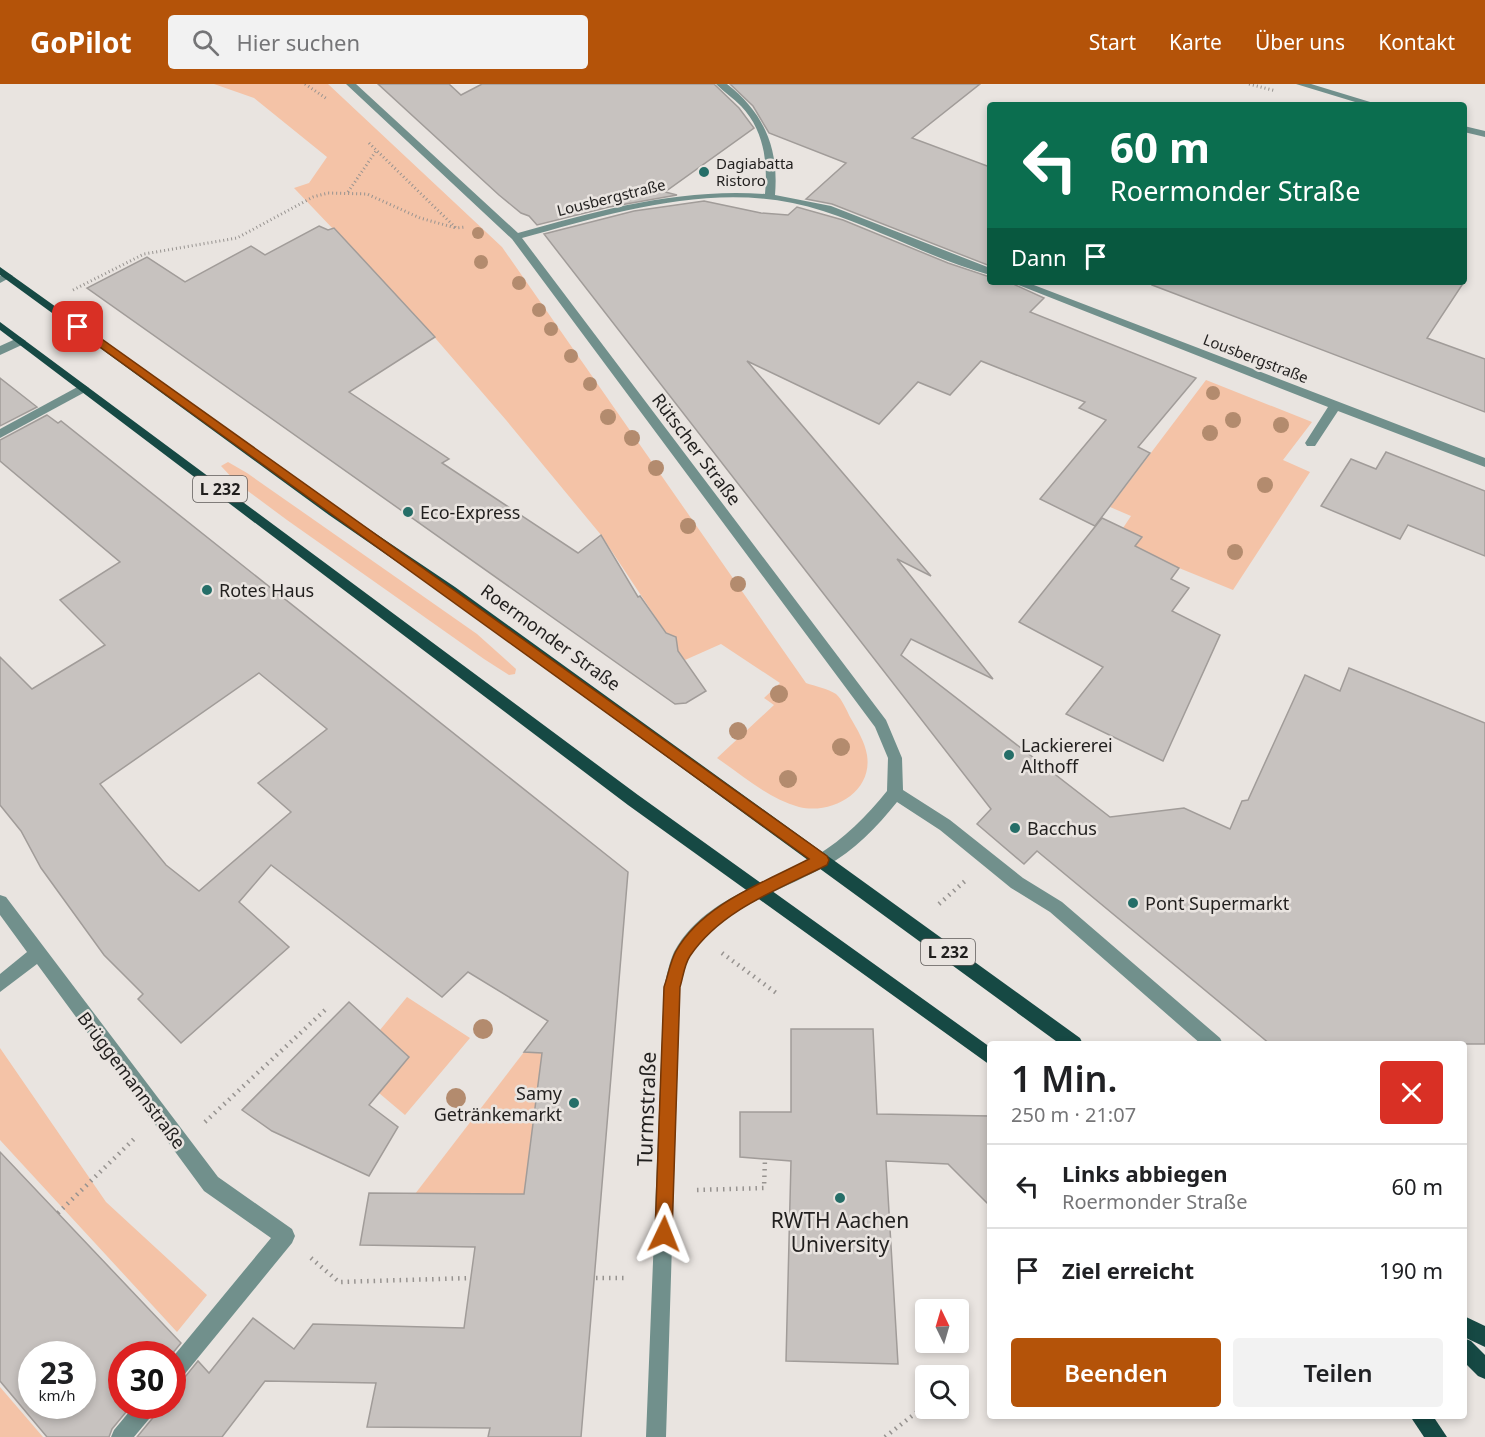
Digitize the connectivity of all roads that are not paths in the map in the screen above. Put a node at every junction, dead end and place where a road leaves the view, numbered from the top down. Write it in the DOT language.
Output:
graph roads {
  1 [pos="351,84"];
  2 [pos="721,84"];
  3 [pos="1301,84"];
  4 [pos="1364,102"];
  5 [pos="1467,130"];
  6 [pos="1485,134"];
  7 [pos="770,196"];
  8 [pos="516,237"];
  9 [pos="987,271"];
  10 [pos="3,275"];
  11 [pos="1024,285"];
  12 [pos="0,325"];
  13 [pos="20,340"];
  14 [pos="0,351"];
  15 [pos="84,388"];
  16 [pos="1335,405"];
  17 [pos="0,434"];
  18 [pos="1311,443"];
  19 [pos="1485,463"];
  20 [pos="895,793"];
  21 [pos="822,860"];
  22 [pos="759,891"];
  23 [pos="0,902"];
  24 [pos="37,954"];
  25 [pos="0,984"];
  26 [pos="1070,1041"];
  27 [pos="1211,1041"];
  28 [pos="987,1055"];
  29 [pos="1467,1328"];
  30 [pos="1485,1337"];
  31 [pos="1467,1351"];
  32 [pos="186,1357"];
  33 [pos="1485,1369"];
  34 [pos="136,1419"];
  35 [pos="121,1437"];
  36 [pos="656,1437"];
  1 -- 8 [label="street, Rütscher Straße"];
  2 -- 7 [label="street"];
  3 -- 4 [label="street"];
  5 -- 6 [label="street"];
  7 -- 8 [label="street, Lousbergstraße"];
  7 -- 9 [label="street, Lousbergstraße"];
  8 -- 20 [label="street, Rütscher Straße"];
  10 -- 21 [label="main road, Roermonder Straße / L 232"];
  11 -- 16 [label="street, Lousbergstraße"];
  12 -- 13 [label="main road, L 232"];
  13 -- 14 [label="street"];
  13 -- 15 [label="main road, L 232"];
  15 -- 17 [label="street"];
  15 -- 22 [label="main road, L 232"];
  16 -- 18 [label="street"];
  16 -- 19 [label="street, Lousbergstraße"];
  20 -- 21 [label="street"];
  20 -- 27 [label="street"];
  21 -- 22 [label="street, Turmstraße"];
  21 -- 26 [label="main road, Roermonder Straße / L 232"];
  22 -- 28 [label="main road, L 232"];
  22 -- 36 [label="street, Turmstraße"];
  23 -- 24 [label="street, Brüggemannstraße"];
  24 -- 25 [label="street"];
  24 -- 32 [label="street, Brüggemannstraße"];
  29 -- 30 [label="main road"];
  31 -- 33 [label="main road"];
  34 -- 35 [label="street"];
}
